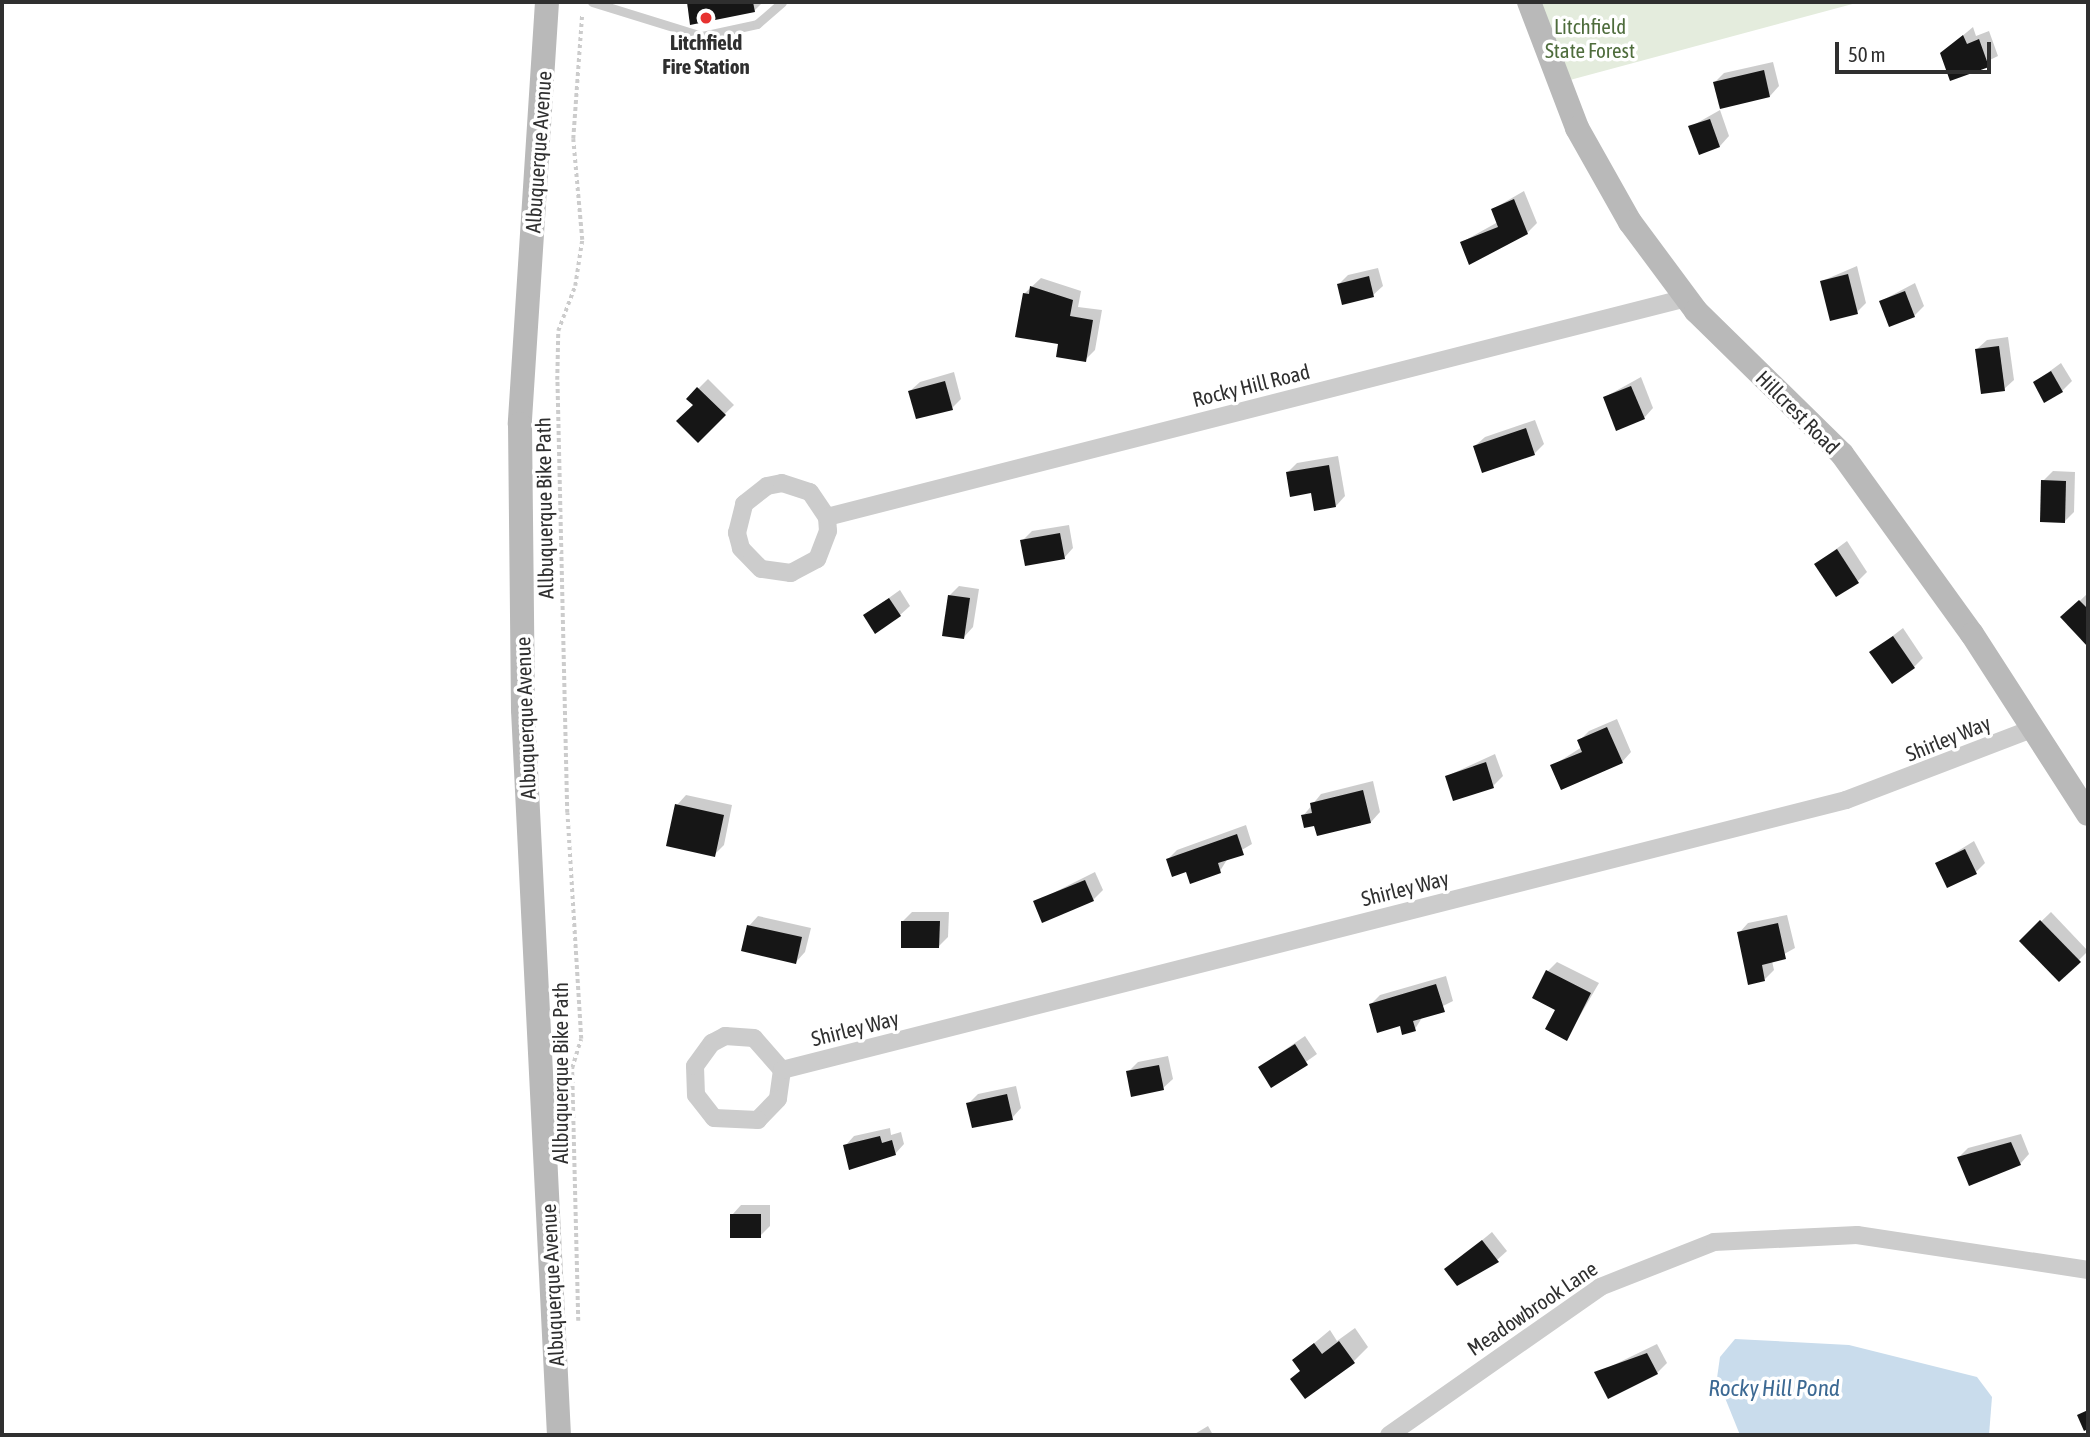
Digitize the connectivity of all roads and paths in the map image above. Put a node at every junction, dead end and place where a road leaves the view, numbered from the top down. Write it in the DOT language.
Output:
graph roads {
  1 [pos="547,2"];
  2 [pos="782,2"];
  3 [pos="1530,2"];
  4 [pos="588,3"];
  5 [pos="1686,298"];
  6 [pos="827,517"];
  7 [pos="2032,729"];
  8 [pos="2088,814"];
  9 [pos="782,1070"];
  10 [pos="2088,1270"];
  11 [pos="577,1328"];
  12 [pos="559,1435"];
  13 [pos="1389,1435"];
  1 -- 12 [label="street, Albuquerque Avenue"];
  2 -- 4 [label="lane"];
  3 -- 5 [label="street, Hillcrest Road"];
  4 -- 11 [label="path, Allbuquerque Bike Path"];
  5 -- 6 [label="street, Rocky Hill Road"];
  5 -- 7 [label="street, Hillcrest Road"];
  6 -- 6 [label="street"];
  7 -- 8 [label="street, Hillcrest Road"];
  7 -- 9 [label="street, Shirley Way"];
  9 -- 9 [label="street"];
  10 -- 13 [label="street, Meadowbrook Lane"];
}
